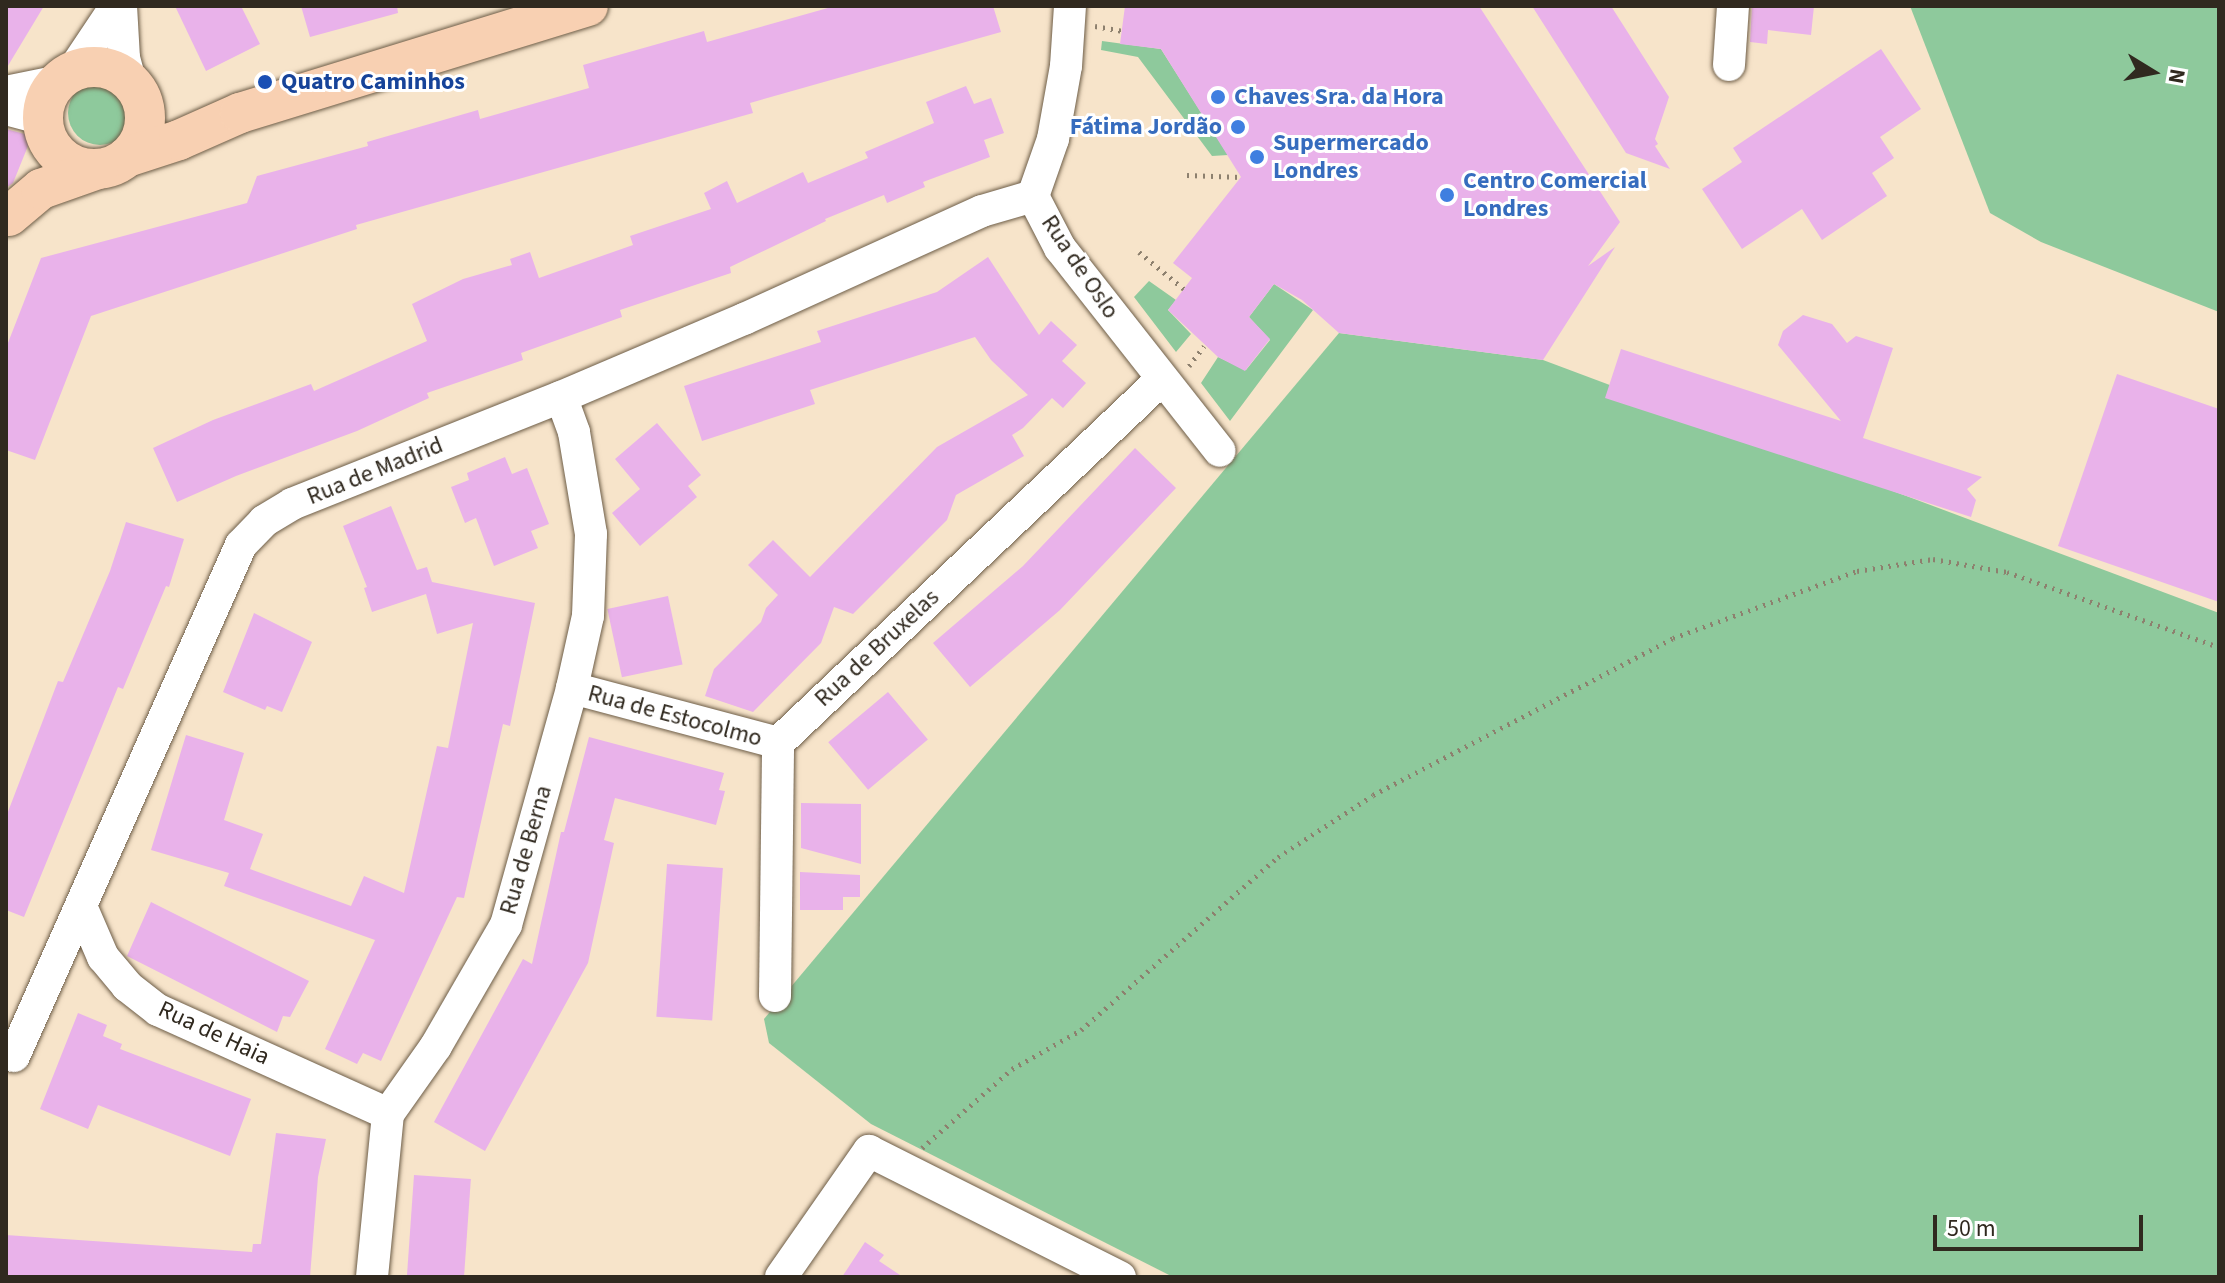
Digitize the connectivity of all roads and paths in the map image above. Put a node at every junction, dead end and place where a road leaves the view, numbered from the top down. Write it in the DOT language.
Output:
graph roads {
  1 [pos="118,6"];
  2 [pos="588,6"];
  3 [pos="1733,6"];
  4 [pos="1082,16"];
  5 [pos="1122,31"];
  6 [pos="1729,65"];
  7 [pos="65,76"];
  8 [pos="135,87"];
  9 [pos="6,92"];
  10 [pos="240,113"];
  11 [pos="32,121"];
  12 [pos="113,163"];
  13 [pos="1187,175"];
  14 [pos="1241,177"];
  15 [pos="1033,196"];
  16 [pos="8,220"];
  17 [pos="1139,252"];
  18 [pos="1184,289"];
  19 [pos="1204,346"];
  20 [pos="1175,374"];
  21 [pos="561,397"];
  22 [pos="1220,451"];
  23 [pos="2219,647"];
  24 [pos="572,688"];
  25 [pos="778,743"];
  26 [pos="81,906"];
  27 [pos="775,996"];
  28 [pos="14,1056"];
  29 [pos="388,1114"];
  30 [pos="901,1167"];
  31 [pos="372,1277"];
  32 [pos="781,1277"];
  33 [pos="1120,1277"];
  1 -- 7 [label="street"];
  1 -- 8 [label="street"];
  2 -- 10 [label="main road"];
  3 -- 6 [label="street"];
  4 -- 5 [label="path"];
  4 -- 15 [label="street, Rua de Oslo"];
  7 -- 8 [label="main road"];
  7 -- 9 [label="street"];
  7 -- 11 [label="main road"];
  8 -- 10 [label="main road"];
  8 -- 12 [label="main road"];
  10 -- 12 [label="main road"];
  11 -- 12 [label="main road"];
  11 -- 16 [label="main road"];
  12 -- 16 [label="main road"];
  13 -- 14 [label="path"];
  15 -- 20 [label="street, Rua de Oslo"];
  15 -- 21 [label="street, Rua de Madrid"];
  17 -- 18 [label="path"];
  19 -- 20 [label="path"];
  20 -- 22 [label="street, Rua de Oslo"];
  20 -- 25 [label="street, Rua de Bruxelas"];
  21 -- 24 [label="street, Rua de Berna"];
  21 -- 26 [label="street, Rua de Madrid"];
  23 -- 30 [label="path"];
  24 -- 25 [label="street, Rua de Estocolmo"];
  24 -- 29 [label="street, Rua de Berna"];
  25 -- 27 [label="street"];
  26 -- 28 [label="street, Rua de Madrid"];
  26 -- 29 [label="street, Rua de Haia"];
  29 -- 31 [label="street, Rua de Berna"];
  30 -- 32 [label="street"];
  30 -- 33 [label="street"];
}
